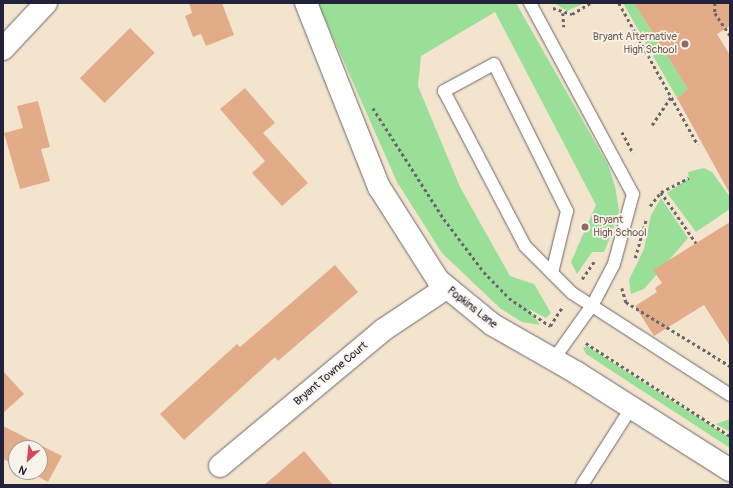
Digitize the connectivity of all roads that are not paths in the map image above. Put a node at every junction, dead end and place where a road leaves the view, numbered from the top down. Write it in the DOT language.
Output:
graph roads {
  1 [pos="46,3"];
  2 [pos="306,3"];
  3 [pos="530,3"];
  4 [pos="3,49"];
  5 [pos="552,273"];
  6 [pos="446,288"];
  7 [pos="593,304"];
  8 [pos="553,360"];
  9 [pos="730,395"];
  10 [pos="631,408"];
  11 [pos="220,466"];
  12 [pos="730,470"];
  13 [pos="582,485"];
  1 -- 4 [label="street"];
  2 -- 6 [label="street, Popkins Lane"];
  3 -- 7 [label="lane"];
  5 -- 5 [label="lane"];
  5 -- 7 [label="lane"];
  6 -- 8 [label="street, Popkins Lane"];
  6 -- 11 [label="street, Bryant Towne Court"];
  7 -- 8 [label="lane"];
  7 -- 9 [label="lane"];
  8 -- 10 [label="street, Popkins Lane"];
  10 -- 12 [label="street, Popkins Lane"];
  10 -- 13 [label="lane"];
}
